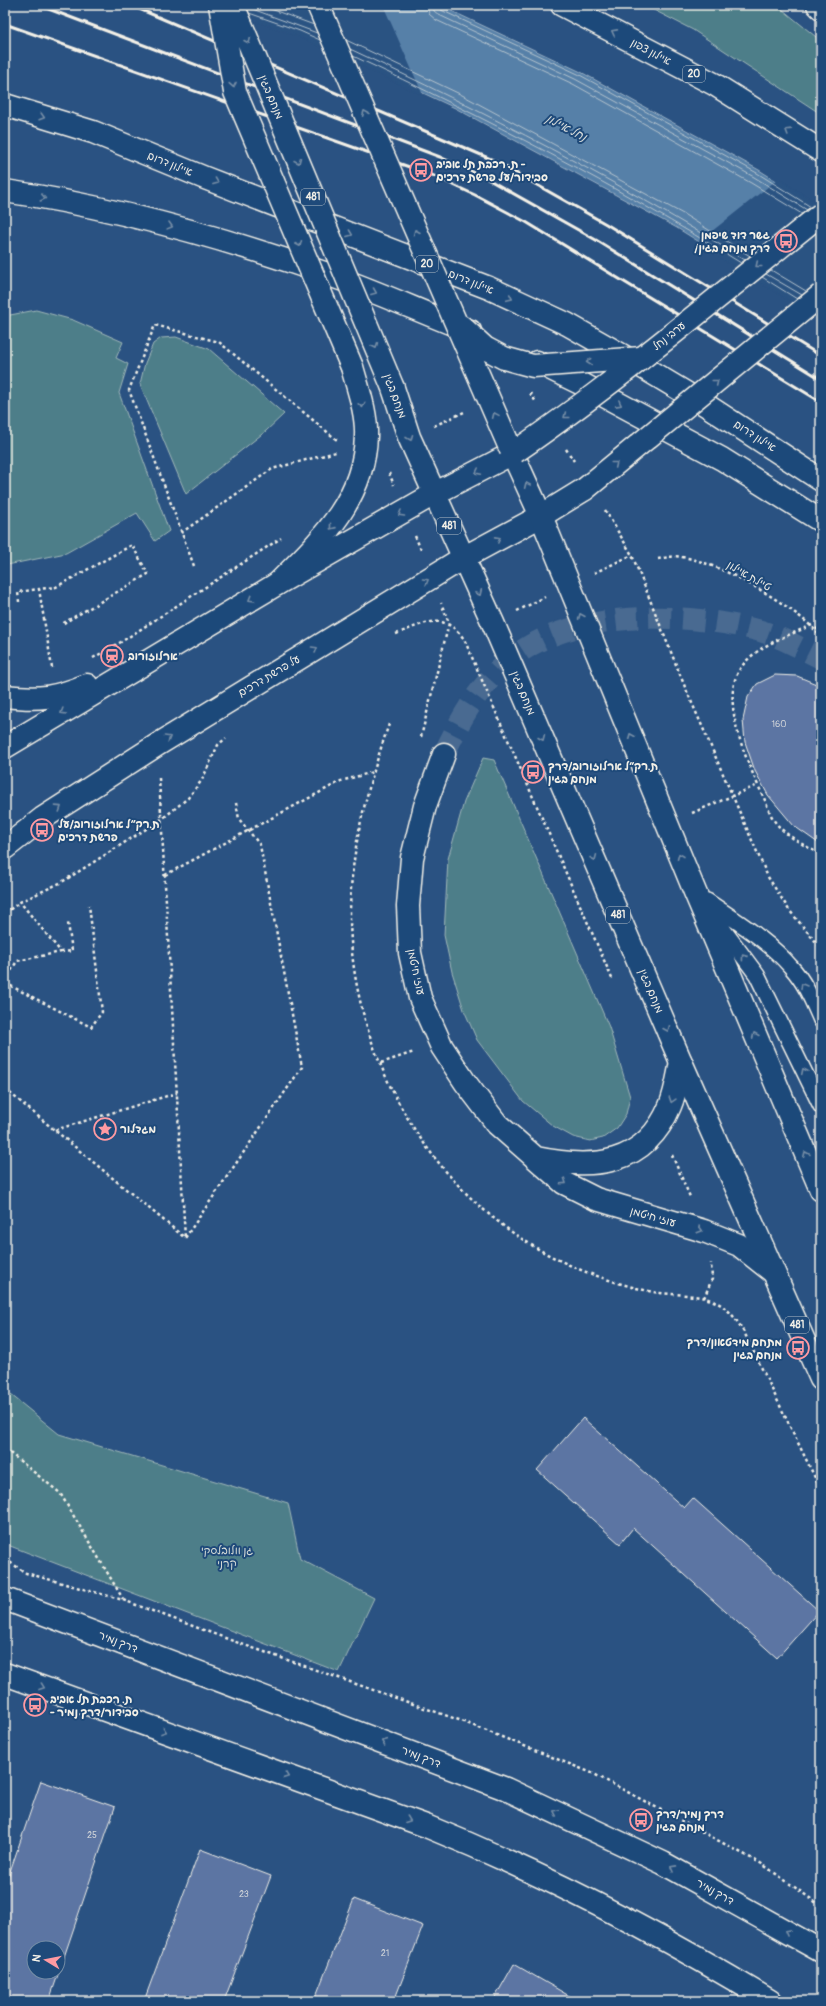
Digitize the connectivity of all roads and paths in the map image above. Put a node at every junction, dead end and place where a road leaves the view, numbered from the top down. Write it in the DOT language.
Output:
graph roads {
  1 [pos="220,5"];
  2 [pos="233,5"];
  3 [pos="318,5"];
  4 [pos="562,5"];
  5 [pos="818,5"];
  6 [pos="821,8"];
  7 [pos="5,105"];
  8 [pos="821,151"];
  9 [pos="5,191"];
  10 [pos="821,214"];
  11 [pos="821,296"];
  12 [pos="454,319"];
  13 [pos="642,358"];
  14 [pos="342,444"];
  15 [pos="340,451"];
  16 [pos="513,452"];
  17 [pos="821,480"];
  18 [pos="587,487"];
  19 [pos="434,494"];
  20 [pos="541,516"];
  21 [pos="821,521"];
  22 [pos="181,533"];
  23 [pos="285,535"];
  24 [pos="463,558"];
  25 [pos="658,559"];
  26 [pos="194,566"];
  27 [pos="277,584"];
  28 [pos="39,590"];
  29 [pos="19,602"];
  30 [pos="62,624"];
  31 [pos="812,626"];
  32 [pos="821,632"];
  33 [pos="821,637"];
  34 [pos="89,660"];
  35 [pos="144,663"];
  36 [pos="53,675"];
  37 [pos="5,696"];
  38 [pos="157,745"];
  39 [pos="5,747"];
  40 [pos="444,754"];
  41 [pos="372,772"];
  42 [pos="758,785"];
  43 [pos="733,796"];
  44 [pos="236,803"];
  45 [pos="667,824"];
  46 [pos="248,830"];
  47 [pos="5,848"];
  48 [pos="821,854"];
  49 [pos="165,875"];
  50 [pos="695,892"];
  51 [pos="20,902"];
  52 [pos="89,905"];
  53 [pos="68,923"];
  54 [pos="821,948"];
  55 [pos="61,952"];
  56 [pos="5,982"];
  57 [pos="821,1020"];
  58 [pos="681,1062"];
  59 [pos="5,1089"];
  60 [pos="177,1093"];
  61 [pos="821,1106"];
  62 [pos="55,1131"];
  63 [pos="535,1157"];
  64 [pos="821,1190"];
  65 [pos="185,1238"];
  66 [pos="774,1272"];
  67 [pos="704,1298"];
  68 [pos="821,1379"];
  69 [pos="5,1449"];
  70 [pos="821,1490"];
  71 [pos="5,1559"];
  72 [pos="5,1599"];
  73 [pos="123,1600"];
  74 [pos="5,1674"];
  75 [pos="821,1906"];
  76 [pos="821,1951"];
  77 [pos="770,2001"];
  1 -- 27 [label="main road, one-way, bridge"];
  2 -- 19 [label="main road, מנחם בגין / 481, one-way, bridge"];
  12 -- 3 [label="main road, one-way, bridge"];
  8 -- 4 [label="main road, איילון צפון / 20, one-way"];
  5 -- 6 [label="main road"];
  7 -- 17 [label="main road, איילון דרום / 20, one-way"];
  9 -- 21 [label="main road, one-way"];
  10 -- 13 [label="main road, ערבי נחל, one-way, bridge"];
  18 -- 11 [label="main road, one-way, bridge"];
  13 -- 12 [label="main road, one-way, bridge"];
  16 -- 12 [label="main road, one-way, bridge"];
  13 -- 16 [label="main road, ערבי נחל, one-way, bridge"];
  14 -- 22 [label="path"];
  15 -- 22 [label="path"];
  16 -- 19 [label="main road, one-way"];
  20 -- 16 [label="main road, one-way"];
  18 -- 20 [label="main road"];
  18 -- 43 [label="path"];
  19 -- 24 [label="main road, מנחם בגין / 481"];
  19 -- 27 [label="main road, one-way"];
  24 -- 20 [label="main road, על פרשת דרכים, one-way"];
  45 -- 20 [label="main road, one-way"];
  22 -- 26 [label="path"];
  23 -- 34 [label="path"];
  38 -- 24 [label="main road, על פרשת דרכים, one-way"];
  24 -- 58 [label="main road, מנחם בגין / 481, one-way"];
  25 -- 31 [label="path, טיילת איילון"];
  27 -- 35 [label="main road, one-way"];
  28 -- 29 [label="path"];
  28 -- 30 [label="path"];
  28 -- 36 [label="path"];
  31 -- 32 [label="path"];
  31 -- 33 [label="path, טיילת איילון"];
  31 -- 42 [label="path"];
  35 -- 37 [label="main road"];
  35 -- 39 [label="main road, one-way"];
  47 -- 38 [label="main road, על פרשת דרכים, one-way"];
  38 -- 49 [label="path"];
  40 -- 63 [label="main road, עוזי חיטמן"];
  41 -- 46 [label="path"];
  42 -- 43 [label="path"];
  42 -- 48 [label="path"];
  43 -- 45 [label="path"];
  43 -- 54 [label="path"];
  44 -- 46 [label="path"];
  50 -- 45 [label="main road, one-way"];
  46 -- 49 [label="path"];
  46 -- 65 [label="path"];
  49 -- 60 [label="path"];
  57 -- 50 [label="lane, one-way"];
  61 -- 50 [label="lane, one-way"];
  64 -- 50 [label="main road, one-way"];
  51 -- 55 [label="path"];
  52 -- 56 [label="path"];
  53 -- 55 [label="path"];
  55 -- 56 [label="path"];
  58 -- 63 [label="main road, עוזי חיטמן, one-way"];
  58 -- 66 [label="main road, מנחם בגין / 481"];
  59 -- 62 [label="path"];
  60 -- 62 [label="path"];
  60 -- 65 [label="path"];
  62 -- 65 [label="path"];
  63 -- 66 [label="main road, עוזי חיטמן, one-way"];
  66 -- 68 [label="main road, מנחם בגין / 481"];
  67 -- 70 [label="path"];
  69 -- 73 [label="path"];
  71 -- 73 [label="path"];
  76 -- 72 [label="main road, דרך נמיר, one-way"];
  73 -- 75 [label="path"];
  74 -- 77 [label="main road, one-way"];
}
